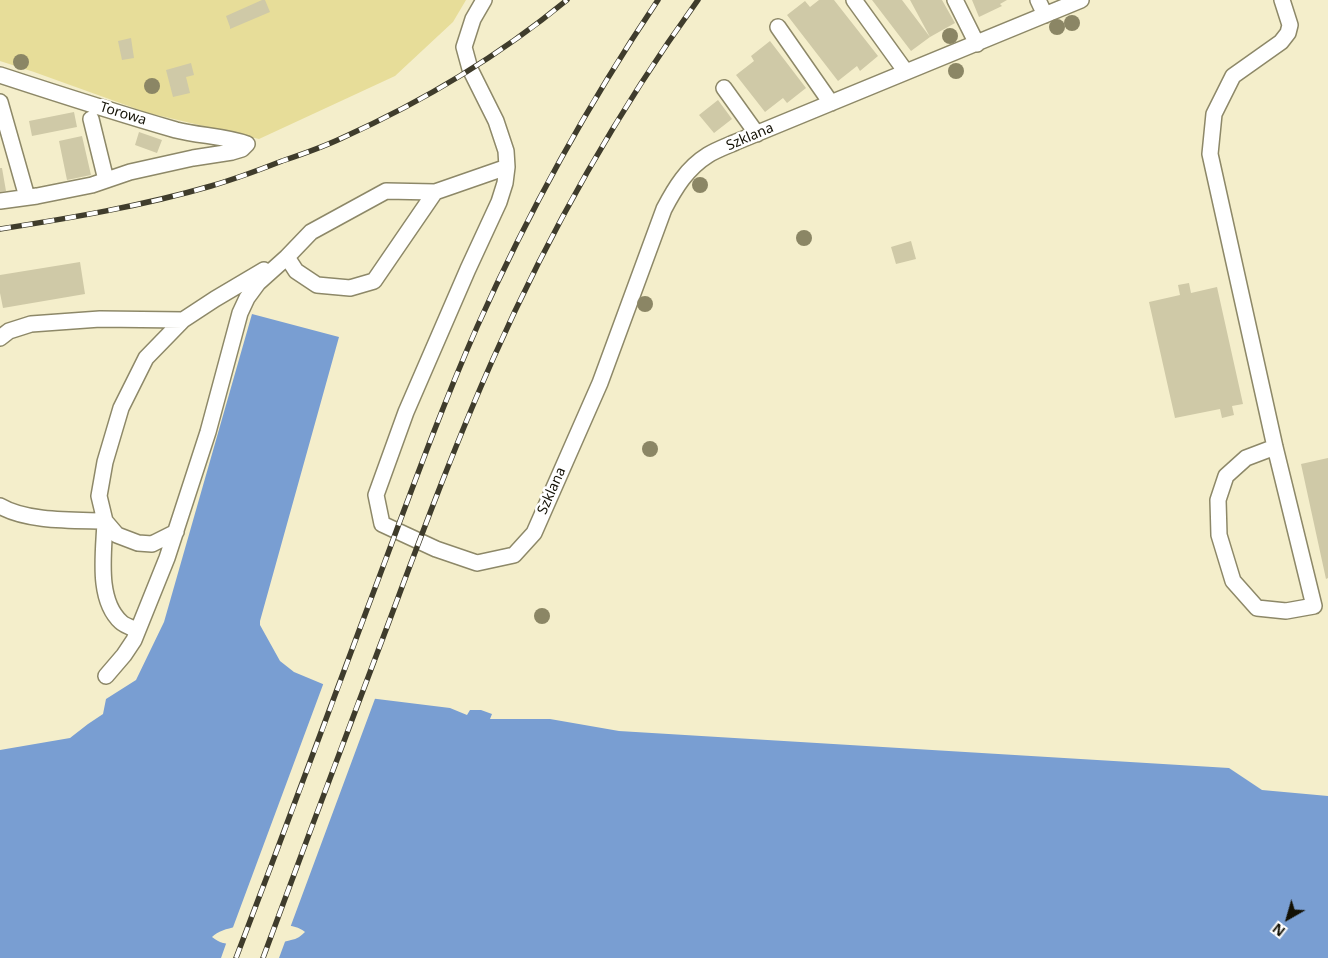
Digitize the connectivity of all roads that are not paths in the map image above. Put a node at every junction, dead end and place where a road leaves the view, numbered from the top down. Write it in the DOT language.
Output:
graph roads {
  1 [pos="484,0"];
  2 [pos="854,0"];
  3 [pos="955,0"];
  4 [pos="1038,0"];
  5 [pos="1082,0"];
  6 [pos="1282,0"];
  7 [pos="1045,15"];
  8 [pos="778,27"];
  9 [pos="977,44"];
  10 [pos="906,72"];
  11 [pos="0,75"];
  12 [pos="724,88"];
  13 [pos="0,102"];
  14 [pos="831,103"];
  15 [pos="91,119"];
  16 [pos="757,134"];
  17 [pos="507,168"];
  18 [pos="106,180"];
  19 [pos="435,192"];
  20 [pos="27,197"];
  21 [pos="0,201"];
  22 [pos="287,257"];
  23 [pos="183,320"];
  24 [pos="0,338"];
  25 [pos="1276,447"];
  26 [pos="0,506"];
  27 [pos="105,521"];
  28 [pos="176,532"];
  29 [pos="1321,604"];
  30 [pos="138,630"];
  31 [pos="106,676"];
  1 -- 17 [label="lane, Szklana"];
  2 -- 10 [label="lane"];
  3 -- 9 [label="lane"];
  4 -- 7 [label="lane"];
  5 -- 7 [label="lane, Szklana"];
  6 -- 25 [label="lane"];
  7 -- 9 [label="lane, Szklana"];
  8 -- 14 [label="lane"];
  9 -- 10 [label="lane, Szklana"];
  10 -- 14 [label="lane, Szklana"];
  11 -- 18 [label="lane, Torowa"];
  12 -- 16 [label="lane"];
  13 -- 20 [label="lane"];
  14 -- 16 [label="lane, Szklana"];
  15 -- 18 [label="lane"];
  16 -- 17 [label="lane, Szklana"];
  17 -- 19 [label="lane"];
  18 -- 20 [label="lane"];
  19 -- 22 [label="lane"];
  19 -- 22 [label="lane"];
  20 -- 21 [label="lane"];
  22 -- 23 [label="lane"];
  22 -- 28 [label="lane"];
  23 -- 24 [label="lane"];
  23 -- 27 [label="lane"];
  25 -- 29 [label="lane"];
  25 -- 29 [label="lane"];
  26 -- 27 [label="lane"];
  27 -- 28 [label="lane"];
  27 -- 30 [label="lane"];
  28 -- 30 [label="lane"];
  30 -- 31 [label="lane"];
}
